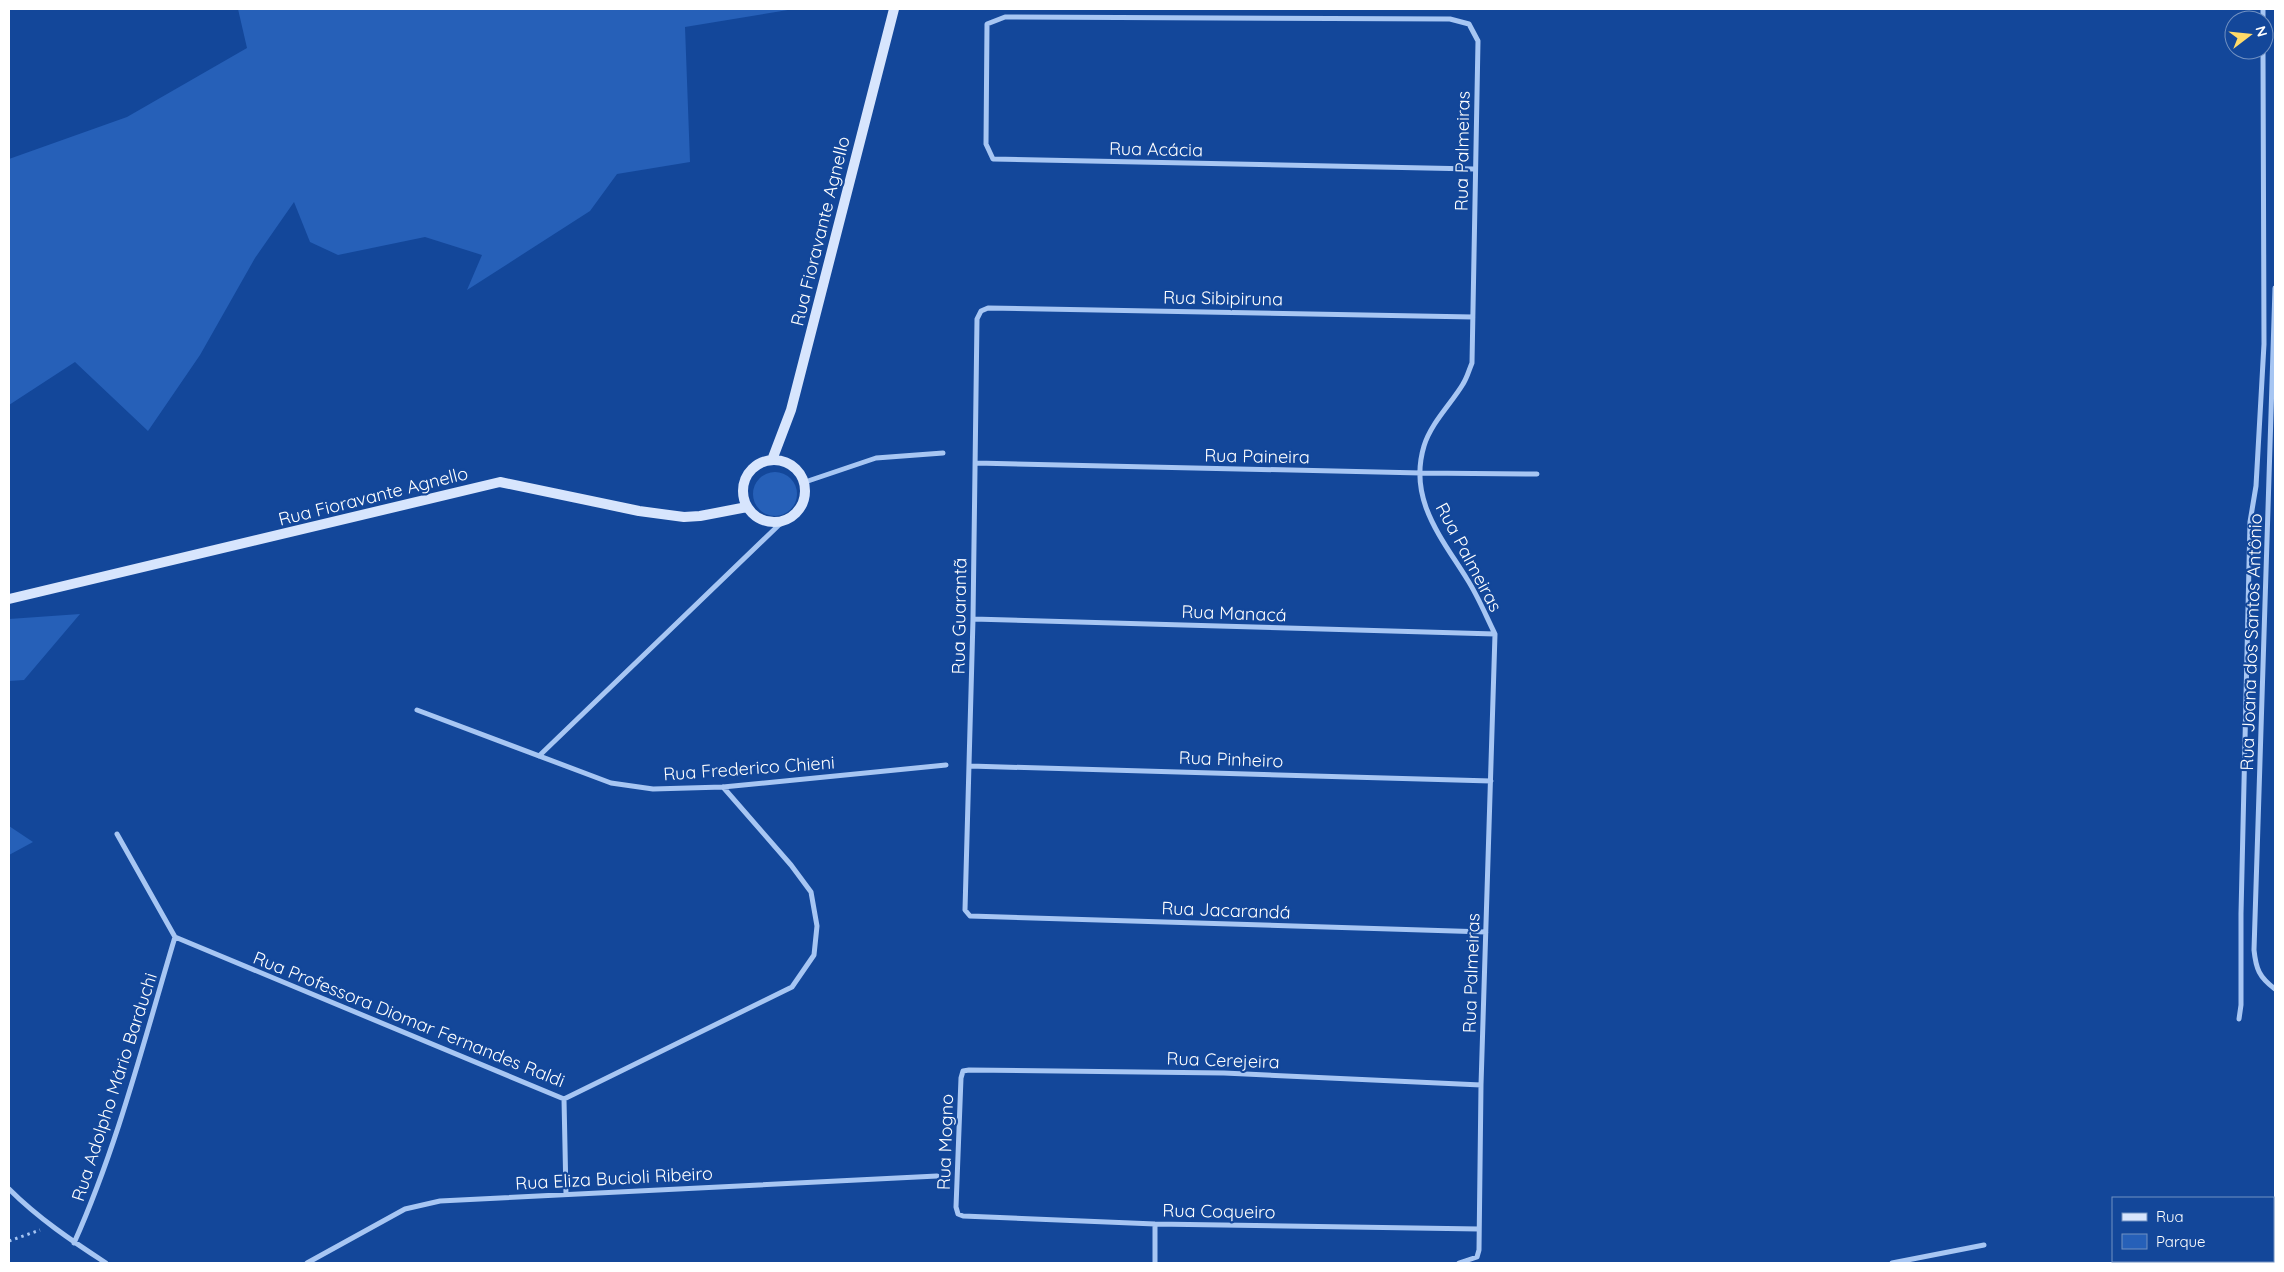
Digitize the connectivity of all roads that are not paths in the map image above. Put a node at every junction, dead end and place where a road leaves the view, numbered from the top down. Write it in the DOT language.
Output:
graph roads {
  1 [pos="894,9"];
  2 [pos="1005,17"];
  3 [pos="2263,60"];
  4 [pos="1474,169"];
  5 [pos="2275,288"];
  6 [pos="1473,317"];
  7 [pos="977,318"];
  8 [pos="943,454"];
  9 [pos="772,460"];
  10 [pos="976,463"];
  11 [pos="1421,473"];
  12 [pos="1537,474"];
  13 [pos="805,482"];
  14 [pos="747,507"];
  15 [pos="782,522"];
  16 [pos="9,599"];
  17 [pos="973,619"];
  18 [pos="1495,634"];
  19 [pos="417,710"];
  20 [pos="539,756"];
  21 [pos="946,765"];
  22 [pos="970,766"];
  23 [pos="1491,781"];
  24 [pos="723,787"];
  25 [pos="118,834"];
  26 [pos="966,914"];
  27 [pos="1486,932"];
  28 [pos="175,937"];
  29 [pos="2275,989"];
  30 [pos="2239,1019"];
  31 [pos="963,1072"];
  32 [pos="1482,1084"];
  33 [pos="564,1099"];
  34 [pos="937,1176"];
  35 [pos="9,1189"];
  36 [pos="566,1194"];
  37 [pos="958,1214"];
  38 [pos="1155,1224"];
  39 [pos="1479,1229"];
  40 [pos="74,1243"];
  41 [pos="1984,1245"];
  42 [pos="106,1263"];
  43 [pos="307,1263"];
  44 [pos="1155,1263"];
  45 [pos="1459,1263"];
  46 [pos="1892,1263"];
  1 -- 9 [label="main road, Rua Fioravante Agnello"];
  2 -- 4 [label="street, Rua Palmeiras"];
  2 -- 4 [label="street, Rua Acácia"];
  3 -- 30 [label="street"];
  4 -- 6 [label="street, Rua Palmeiras"];
  5 -- 29 [label="street, Rua Joana dos Santos Antônio"];
  6 -- 7 [label="street, Rua Sibipiruna"];
  6 -- 11 [label="street, Rua Palmeiras"];
  7 -- 10 [label="street, Rua Guarantã"];
  8 -- 13 [label="street"];
  9 -- 13 [label="main road"];
  9 -- 14 [label="main road"];
  10 -- 11 [label="street, Rua Paineira"];
  10 -- 17 [label="street, Rua Guarantã"];
  11 -- 12 [label="street, Rua Paineira"];
  11 -- 18 [label="street, Rua Palmeiras"];
  13 -- 15 [label="main road"];
  14 -- 15 [label="main road"];
  14 -- 16 [label="main road, Rua Fioravante Agnello"];
  15 -- 20 [label="street"];
  17 -- 18 [label="street, Rua Manacá"];
  17 -- 22 [label="street, Rua Guarantã"];
  18 -- 23 [label="street, Rua Palmeiras"];
  19 -- 20 [label="street, Rua Frederico Chieni"];
  20 -- 24 [label="street, Rua Frederico Chieni"];
  21 -- 24 [label="street, Rua Frederico Chieni"];
  22 -- 23 [label="street, Rua Pinheiro"];
  22 -- 26 [label="street, Rua Guarantã"];
  23 -- 27 [label="street, Rua Palmeiras"];
  24 -- 33 [label="street, Rua Professora Diomar Fernandes Raldi"];
  25 -- 28 [label="street"];
  26 -- 27 [label="street, Rua Jacarandá"];
  27 -- 32 [label="street, Rua Palmeiras"];
  28 -- 33 [label="street, Rua Professora Diomar Fernandes Raldi"];
  28 -- 40 [label="street, Rua Adolpho Mário Barduchi"];
  31 -- 32 [label="street, Rua Cerejeira"];
  31 -- 37 [label="street, Rua Mogno"];
  32 -- 39 [label="street, Rua Palmeiras"];
  33 -- 36 [label="street"];
  34 -- 36 [label="street, Rua Eliza Bucioli Ribeiro"];
  35 -- 40 [label="street"];
  36 -- 43 [label="street, Rua Eliza Bucioli Ribeiro"];
  37 -- 38 [label="street, Rua Coqueiro"];
  38 -- 39 [label="street, Rua Coqueiro"];
  38 -- 44 [label="street"];
  39 -- 45 [label="street, Rua Palmeiras"];
  40 -- 42 [label="street"];
  41 -- 46 [label="street"];
}
